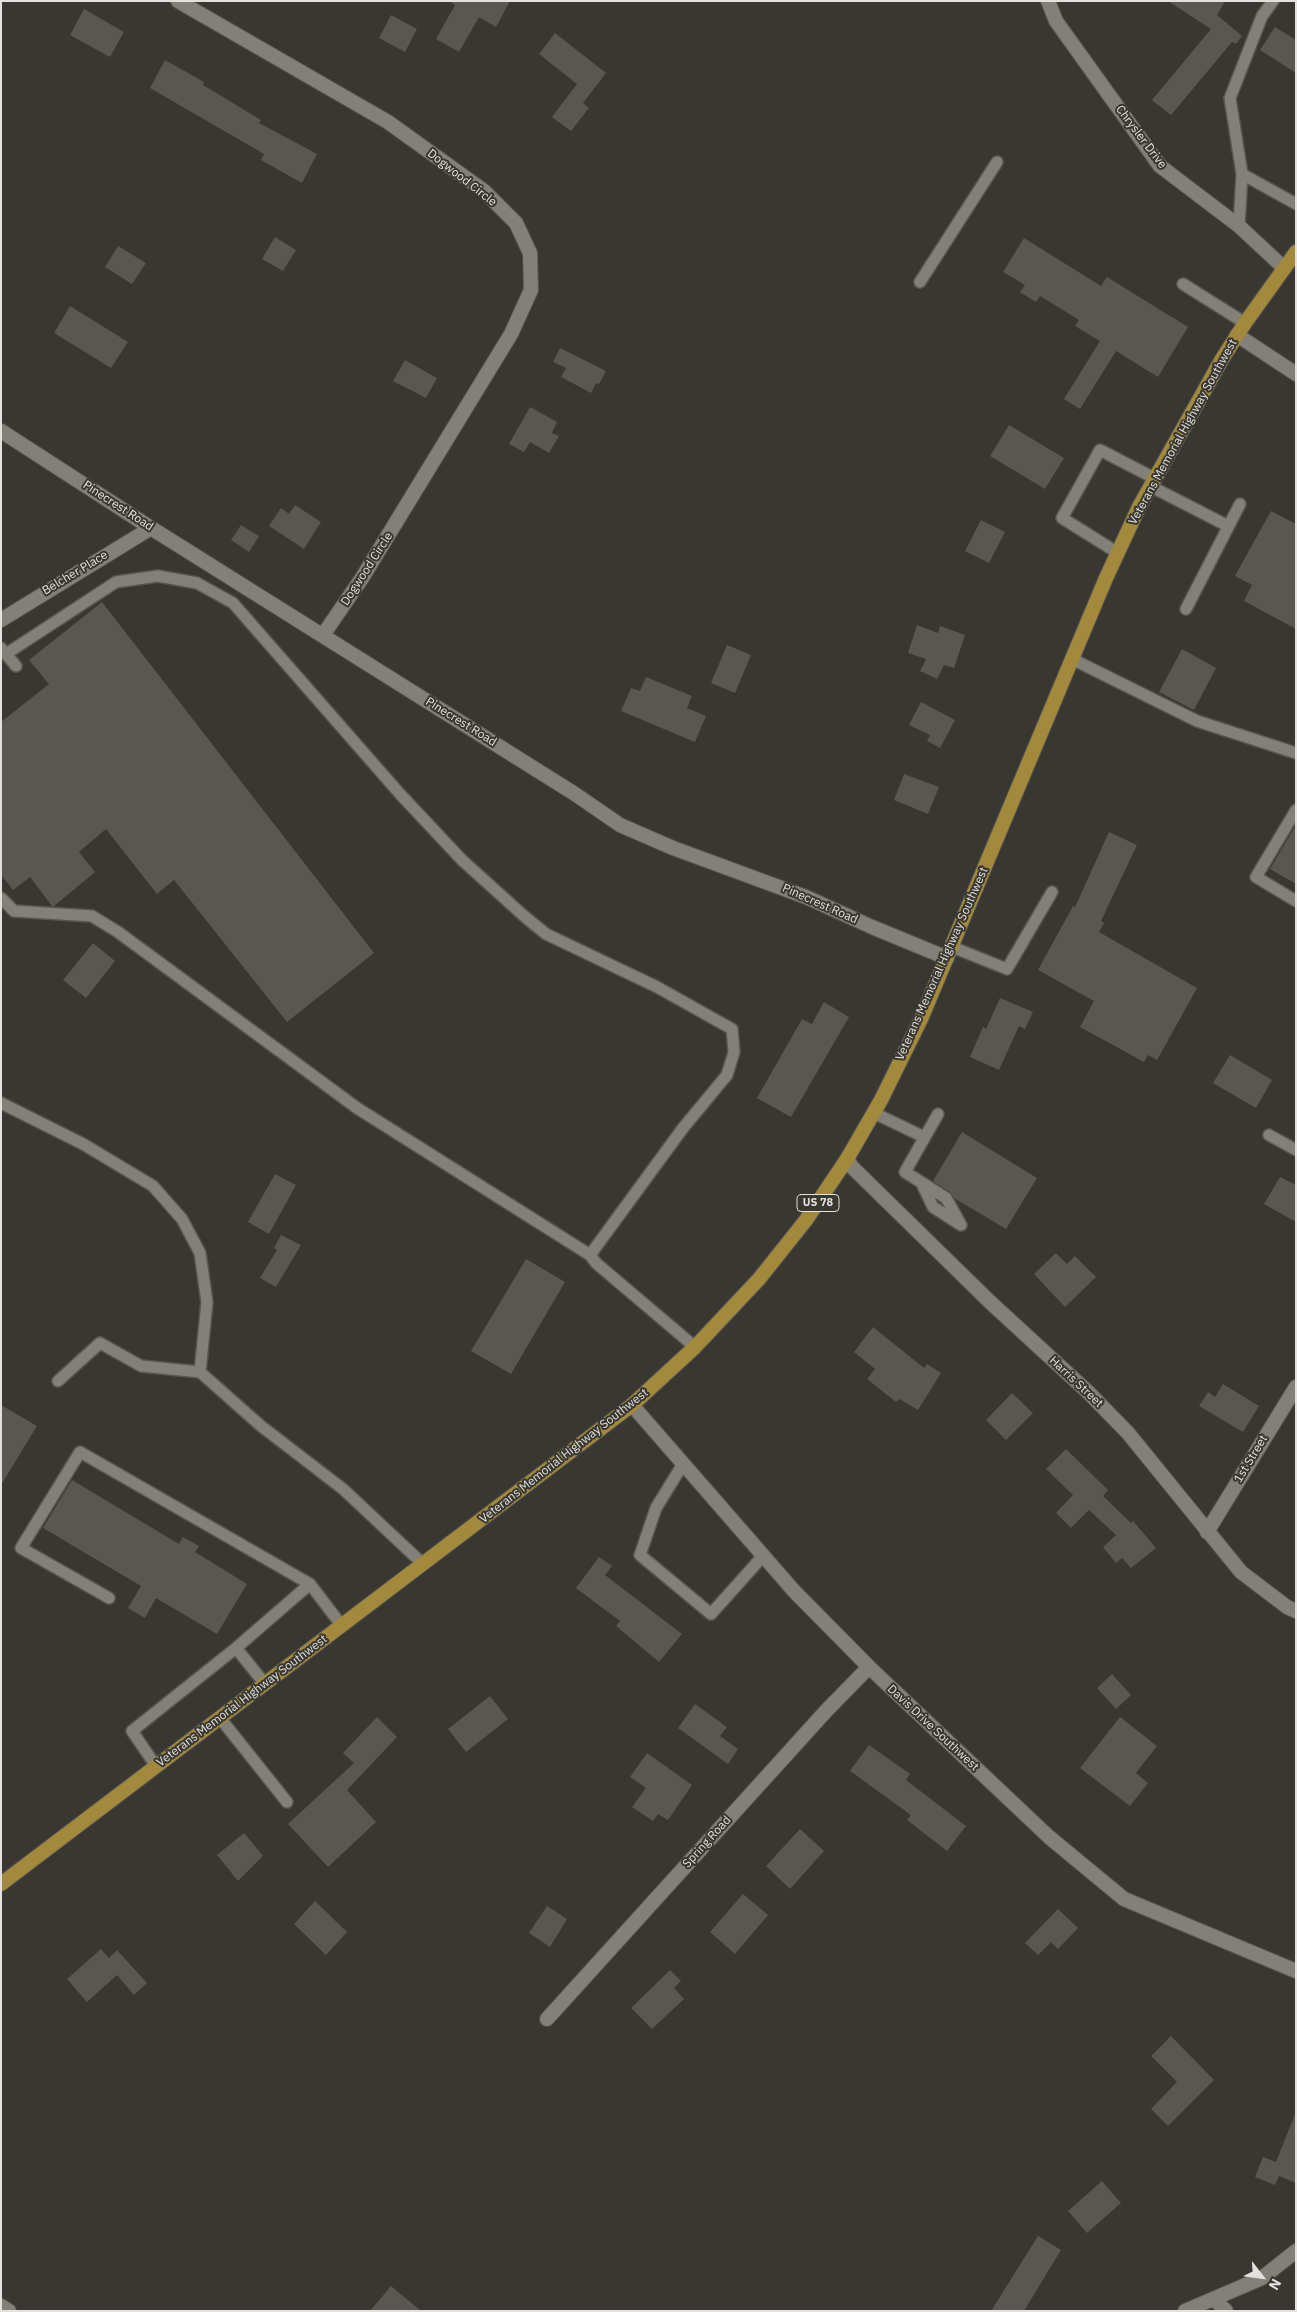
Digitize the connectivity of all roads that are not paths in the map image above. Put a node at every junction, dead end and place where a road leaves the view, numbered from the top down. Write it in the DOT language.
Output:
graph roads {
  1 [pos="178,1"];
  2 [pos="1048,1"];
  3 [pos="1273,1"];
  4 [pos="997,162"];
  5 [pos="1242,174"];
  6 [pos="1296,204"];
  7 [pos="1239,226"];
  8 [pos="1296,252"];
  9 [pos="1284,268"];
  10 [pos="920,282"];
  11 [pos="1183,284"];
  12 [pos="1245,323"];
  13 [pos="1237,336"];
  14 [pos="1296,374"];
  15 [pos="1,432"];
  16 [pos="1152,482"];
  17 [pos="1240,504"];
  18 [pos="1228,526"];
  19 [pos="151,528"];
  20 [pos="1118,553"];
  21 [pos="1186,609"];
  22 [pos="1,620"];
  23 [pos="323,635"];
  24 [pos="4,651"];
  25 [pos="1072,658"];
  26 [pos="16,666"];
  27 [pos="1296,753"];
  28 [pos="1296,810"];
  29 [pos="1052,892"];
  30 [pos="1,898"];
  31 [pos="1296,901"];
  32 [pos="949,952"];
  33 [pos="1,1103"];
  34 [pos="874,1113"];
  35 [pos="938,1114"];
  36 [pos="1268,1135"];
  37 [pos="924,1137"];
  38 [pos="1296,1150"];
  39 [pos="847,1159"];
  40 [pos="922,1184"];
  41 [pos="590,1255"];
  42 [pos="695,1347"];
  43 [pos="200,1372"];
  44 [pos="58,1381"];
  45 [pos="1296,1386"];
  46 [pos="632,1405"];
  47 [pos="682,1464"];
  48 [pos="1207,1532"];
  49 [pos="763,1556"];
  50 [pos="423,1564"];
  51 [pos="310,1584"];
  52 [pos="109,1598"];
  53 [pos="1296,1611"];
  54 [pos="342,1626"];
  55 [pos="236,1648"];
  56 [pos="869,1667"];
  57 [pos="265,1684"];
  58 [pos="220,1718"];
  59 [pos="156,1766"];
  60 [pos="288,1802"];
  61 [pos="1,1884"];
  62 [pos="1294,1966"];
  63 [pos="547,2019"];
  64 [pos="1296,2251"];
  65 [pos="1214,2299"];
  66 [pos="1,2306"];
  67 [pos="10,2311"];
  68 [pos="1185,2311"];
  69 [pos="1226,2311"];
  1 -- 23 [label="street, Dogwood Circle"];
  2 -- 7 [label="street, Chrysler Drive"];
  3 -- 5 [label="lane"];
  4 -- 10 [label="lane"];
  5 -- 6 [label="lane"];
  5 -- 7 [label="lane"];
  7 -- 9 [label="street, Chrysler Drive"];
  8 -- 9 [label="main road, Veterans Memorial Highway Southwest / US 78"];
  9 -- 12 [label="main road, Veterans Memorial Highway Southwest / US 78"];
  11 -- 12 [label="lane"];
  12 -- 13 [label="main road, Veterans Memorial Highway Southwest / US 78"];
  13 -- 14 [label="street"];
  13 -- 16 [label="main road, Veterans Memorial Highway Southwest / US 78"];
  15 -- 19 [label="street, Pinecrest Road"];
  16 -- 18 [label="lane"];
  16 -- 20 [label="main road, Veterans Memorial Highway Southwest / US 78"];
  16 -- 20 [label="lane"];
  17 -- 18 [label="lane"];
  18 -- 21 [label="lane"];
  19 -- 22 [label="street, Belcher Place"];
  19 -- 23 [label="street, Pinecrest Road"];
  20 -- 25 [label="main road, Veterans Memorial Highway Southwest / US 78"];
  23 -- 32 [label="street, Pinecrest Road"];
  24 -- 26 [label="lane"];
  24 -- 41 [label="lane"];
  25 -- 27 [label="lane"];
  25 -- 32 [label="main road, Veterans Memorial Highway Southwest / US 78"];
  28 -- 31 [label="lane"];
  29 -- 32 [label="lane"];
  30 -- 41 [label="lane"];
  32 -- 34 [label="main road, Veterans Memorial Highway Southwest / US 78"];
  33 -- 43 [label="lane"];
  34 -- 37 [label="lane"];
  34 -- 39 [label="main road, Veterans Memorial Highway Southwest / US 78"];
  35 -- 37 [label="lane"];
  36 -- 38 [label="lane"];
  37 -- 40 [label="lane"];
  39 -- 42 [label="main road, Veterans Memorial Highway Southwest / US 78"];
  39 -- 48 [label="street, Harris Street"];
  41 -- 42 [label="lane"];
  42 -- 46 [label="main road, Veterans Memorial Highway Southwest / US 78"];
  43 -- 44 [label="lane"];
  43 -- 50 [label="lane"];
  45 -- 48 [label="street, 1st Street"];
  46 -- 47 [label="street, Davis Drive Southwest"];
  46 -- 50 [label="main road, Veterans Memorial Highway Southwest / US 78"];
  47 -- 49 [label="street, Davis Drive Southwest"];
  47 -- 49 [label="lane"];
  48 -- 53 [label="street, Harris Street"];
  49 -- 56 [label="street, Davis Drive Southwest"];
  50 -- 54 [label="main road, Veterans Memorial Highway Southwest / US 78"];
  51 -- 52 [label="lane"];
  51 -- 54 [label="lane"];
  51 -- 55 [label="lane"];
  54 -- 57 [label="main road, Veterans Memorial Highway Southwest / US 78"];
  55 -- 57 [label="lane"];
  55 -- 59 [label="lane"];
  56 -- 62 [label="street, Davis Drive Southwest"];
  56 -- 63 [label="street, Spring Road"];
  57 -- 58 [label="main road, Veterans Memorial Highway Southwest / US 78"];
  58 -- 59 [label="main road, Veterans Memorial Highway Southwest / US 78"];
  58 -- 60 [label="lane"];
  59 -- 61 [label="main road, Veterans Memorial Highway Southwest / US 78"];
  64 -- 65 [label="street"];
  65 -- 68 [label="street"];
  65 -- 69 [label="street"];
  66 -- 67 [label="street"];
}
